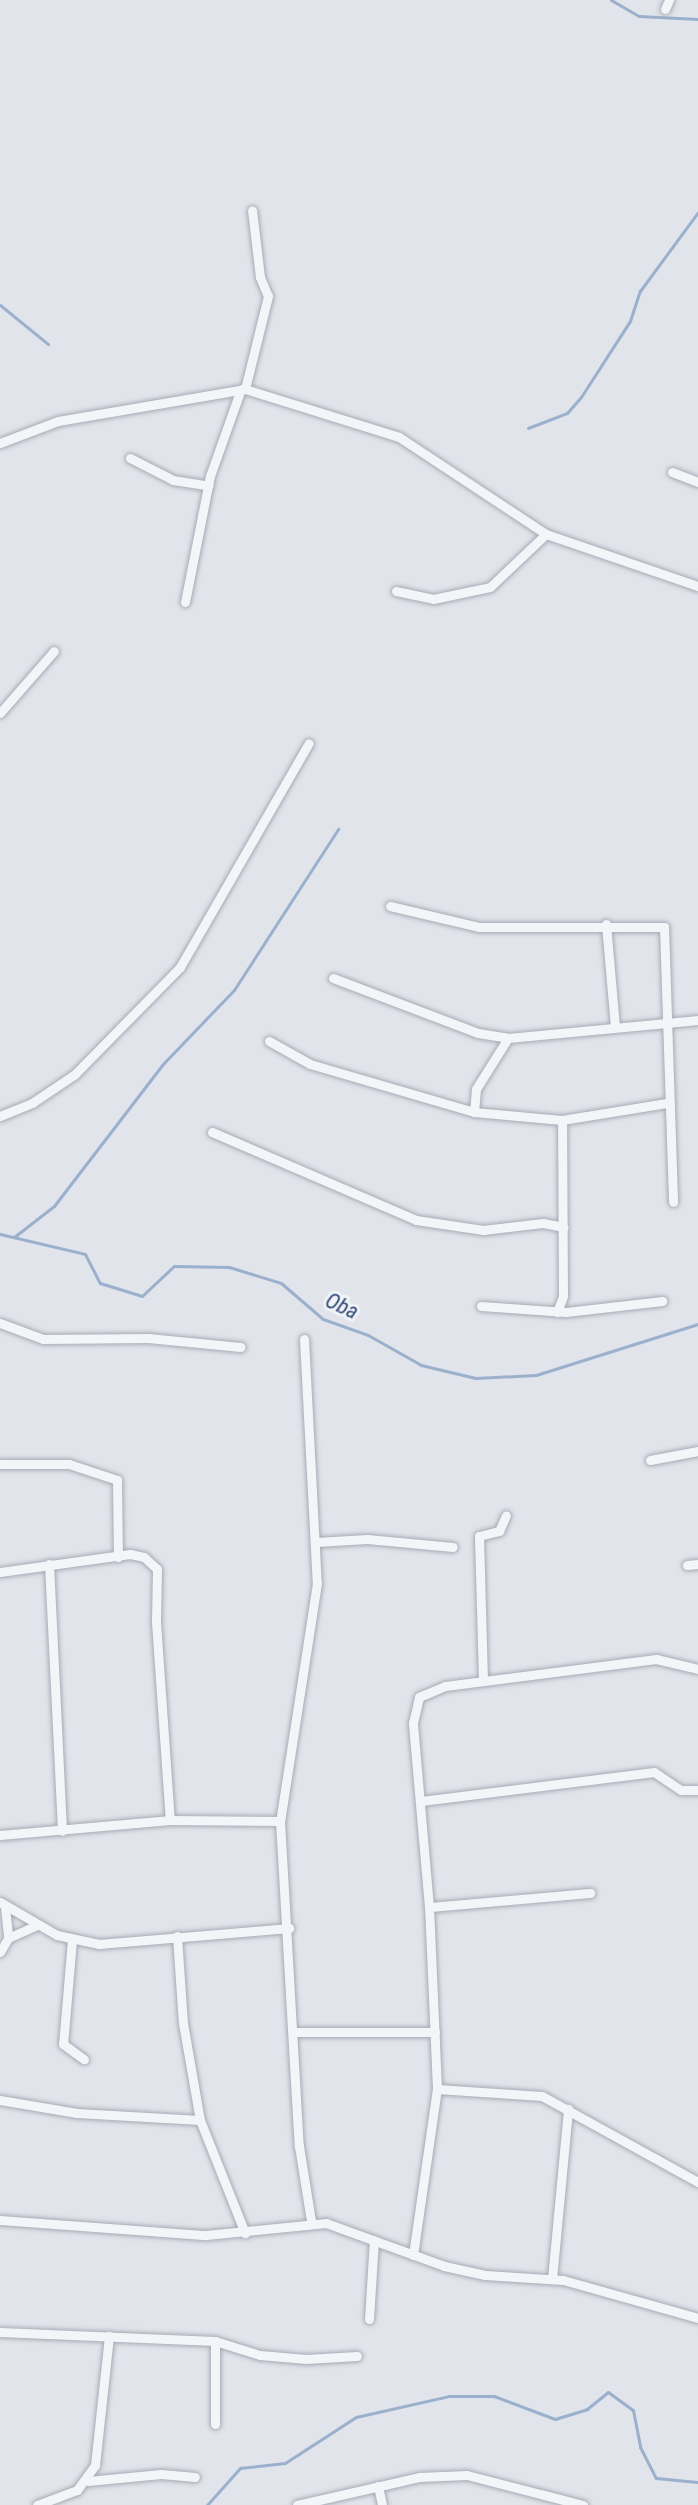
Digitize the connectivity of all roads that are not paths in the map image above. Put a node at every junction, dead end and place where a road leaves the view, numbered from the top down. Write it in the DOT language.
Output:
graph roads {
  1 [pos="252,210"];
  2 [pos="243,389"];
  3 [pos="0,443"];
  4 [pos="130,458"];
  5 [pos="672,472"];
  6 [pos="698,482"];
  7 [pos="209,486"];
  8 [pos="546,534"];
  9 [pos="698,586"];
  10 [pos="396,591"];
  11 [pos="185,602"];
  12 [pos="54,651"];
  13 [pos="0,713"];
  14 [pos="309,743"];
  15 [pos="390,906"];
  16 [pos="606,924"];
  17 [pos="333,978"];
  18 [pos="698,1020"];
  19 [pos="663,1022"];
  20 [pos="615,1027"];
  21 [pos="508,1038"];
  22 [pos="269,1041"];
  23 [pos="667,1103"];
  24 [pos="474,1112"];
  25 [pos="0,1116"];
  26 [pos="562,1120"];
  27 [pos="212,1132"];
  28 [pos="673,1202"];
  29 [pos="564,1227"];
  30 [pos="662,1301"];
  31 [pos="481,1306"];
  32 [pos="557,1312"];
  33 [pos="0,1323"];
  34 [pos="304,1339"];
  35 [pos="241,1347"];
  36 [pos="698,1451"];
  37 [pos="650,1460"];
  38 [pos="0,1464"];
  39 [pos="506,1515"];
  40 [pos="316,1542"];
  41 [pos="453,1547"];
  42 [pos="118,1557"];
  43 [pos="49,1564"];
  44 [pos="0,1572"];
  45 [pos="698,1669"];
  46 [pos="483,1680"];
  47 [pos="698,1790"];
  48 [pos="421,1801"];
  49 [pos="170,1820"];
  50 [pos="280,1821"];
  51 [pos="62,1831"];
  52 [pos="0,1835"];
  53 [pos="590,1893"];
  54 [pos="3,1904"];
  55 [pos="429,1907"];
  56 [pos="37,1925"];
  57 [pos="289,1928"];
  58 [pos="177,1936"];
  59 [pos="8,1938"];
  60 [pos="72,1940"];
  61 [pos="0,1952"];
  62 [pos="296,2032"];
  63 [pos="435,2032"];
  64 [pos="84,2059"];
  65 [pos="437,2089"];
  66 [pos="0,2100"];
  67 [pos="568,2109"];
  68 [pos="200,2120"];
  69 [pos="698,2182"];
  70 [pos="0,2220"];
  71 [pos="311,2221"];
  72 [pos="245,2233"];
  73 [pos="374,2240"];
  74 [pos="413,2255"];
  75 [pos="552,2279"];
  76 [pos="698,2318"];
  77 [pos="369,2319"];
  78 [pos="0,2332"];
  79 [pos="109,2336"];
  80 [pos="215,2341"];
  81 [pos="357,2356"];
  82 [pos="215,2424"];
  83 [pos="195,2477"];
  84 [pos="88,2481"];
  85 [pos="378,2486"];
  86 [pos="37,2505"];
  87 [pos="297,2505"];
  88 [pos="382,2505"];
  89 [pos="583,2505"];
  1 -- 2 [label="street"];
  2 -- 3 [label="street"];
  2 -- 7 [label="street"];
  2 -- 8 [label="street"];
  4 -- 7 [label="street"];
  5 -- 6 [label="street"];
  7 -- 11 [label="street"];
  8 -- 9 [label="street"];
  8 -- 10 [label="street"];
  12 -- 13 [label="street"];
  14 -- 25 [label="street"];
  15 -- 16 [label="street"];
  16 -- 19 [label="street"];
  16 -- 20 [label="street"];
  17 -- 21 [label="street"];
  18 -- 19 [label="street"];
  19 -- 20 [label="street"];
  19 -- 23 [label="street"];
  20 -- 21 [label="street"];
  21 -- 24 [label="street"];
  22 -- 24 [label="street"];
  23 -- 26 [label="street"];
  23 -- 28 [label="street"];
  24 -- 26 [label="street"];
  26 -- 29 [label="street"];
  27 -- 29 [label="street"];
  29 -- 32 [label="street"];
  30 -- 32 [label="street"];
  31 -- 32 [label="street"];
  33 -- 35 [label="street"];
  34 -- 40 [label="street"];
  36 -- 37 [label="street"];
  38 -- 42 [label="street"];
  39 -- 46 [label="street"];
  40 -- 41 [label="street"];
  40 -- 50 [label="street"];
  42 -- 43 [label="street"];
  42 -- 49 [label="street"];
  43 -- 44 [label="street"];
  43 -- 51 [label="street"];
  45 -- 46 [label="street"];
  46 -- 48 [label="street"];
  47 -- 48 [label="street"];
  48 -- 55 [label="street"];
  49 -- 50 [label="street"];
  49 -- 51 [label="street"];
  50 -- 57 [label="street"];
  51 -- 52 [label="street"];
  53 -- 55 [label="street"];
  54 -- 56 [label="street"];
  54 -- 59 [label="street"];
  55 -- 63 [label="street"];
  56 -- 59 [label="street"];
  56 -- 60 [label="street"];
  57 -- 58 [label="street"];
  57 -- 62 [label="street"];
  58 -- 60 [label="street"];
  58 -- 68 [label="street"];
  59 -- 61 [label="street"];
  60 -- 64 [label="street"];
  62 -- 63 [label="street"];
  62 -- 71 [label="street"];
  63 -- 65 [label="street"];
  65 -- 67 [label="street"];
  65 -- 74 [label="street"];
  66 -- 68 [label="street"];
  67 -- 69 [label="street"];
  67 -- 75 [label="street"];
  68 -- 72 [label="street"];
  70 -- 72 [label="street"];
  71 -- 72 [label="street"];
  71 -- 73 [label="street"];
  73 -- 74 [label="street"];
  73 -- 77 [label="street"];
  74 -- 75 [label="street"];
  75 -- 76 [label="street"];
  78 -- 79 [label="street"];
  79 -- 80 [label="street"];
  79 -- 84 [label="street"];
  80 -- 81 [label="street"];
  80 -- 82 [label="street"];
  83 -- 84 [label="street"];
  84 -- 86 [label="street"];
  85 -- 87 [label="street"];
  85 -- 88 [label="street"];
  85 -- 89 [label="street"];
}
